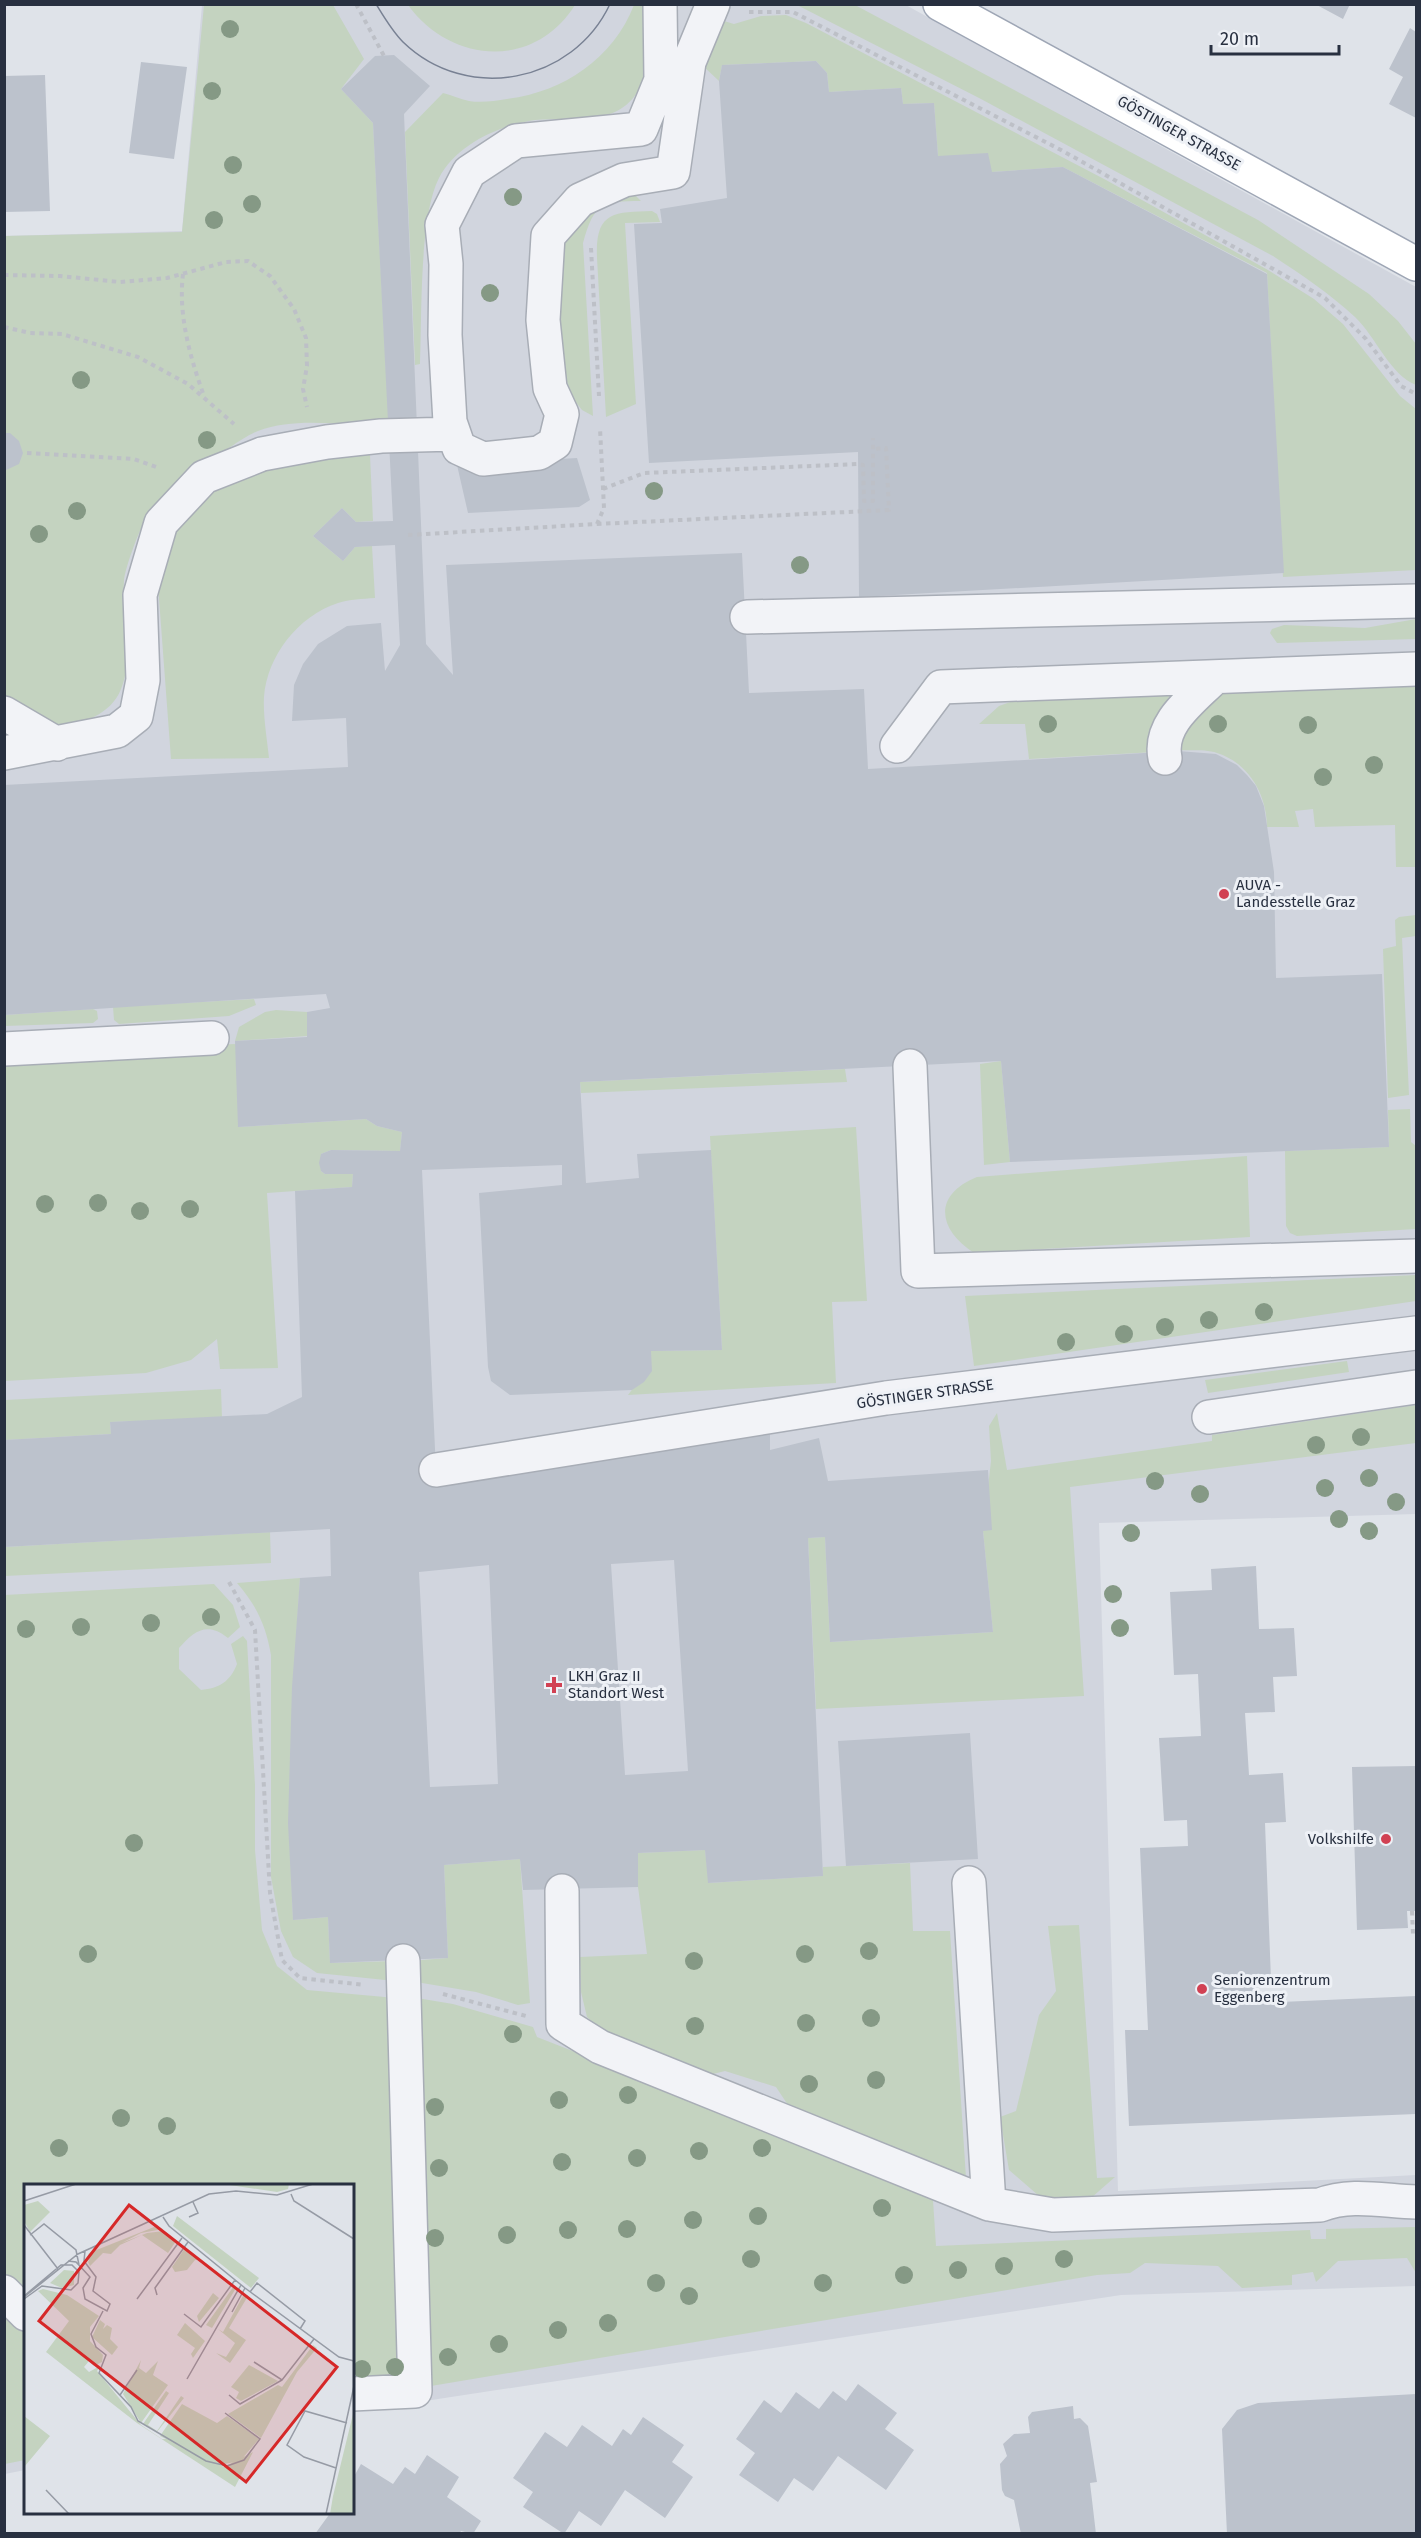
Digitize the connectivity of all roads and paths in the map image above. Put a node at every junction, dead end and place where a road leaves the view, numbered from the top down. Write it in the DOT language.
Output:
graph roads {
  1 [pos="356,4"];
  2 [pos="660,4"];
  3 [pos="940,4"];
  4 [pos="727,8"];
  5 [pos="384,56"];
  6 [pos="1416,264"];
  7 [pos="183,274"];
  8 [pos="4,275"];
  9 [pos="4,327"];
  10 [pos="1416,394"];
  11 [pos="204,397"];
  12 [pos="309,414"];
  13 [pos="239,429"];
  14 [pos="454,434"];
  15 [pos="873,438"];
  16 [pos="872,450"];
  17 [pos="27,453"];
  18 [pos="195,486"];
  19 [pos="603,489"];
  20 [pos="597,524"];
  21 [pos="1416,601"];
  22 [pos="747,617"];
  23 [pos="1416,669"];
  24 [pos="1214,678"];
  25 [pos="4,713"];
  26 [pos="57,744"];
  27 [pos="897,746"];
  28 [pos="4,753"];
  29 [pos="1165,758"];
  30 [pos="212,1038"];
  31 [pos="4,1049"];
  32 [pos="910,1066"];
  33 [pos="1416,1256"];
  34 [pos="1416,1333"];
  35 [pos="1416,1387"];
  36 [pos="1209,1417"];
  37 [pos="436,1470"];
  38 [pos="229,1582"];
  39 [pos="969,1883"];
  40 [pos="562,1891"];
  41 [pos="1412,1911"];
  42 [pos="1416,1935"];
  43 [pos="404,1973"];
  44 [pos="563,2024"];
  45 [pos="1402,2201"];
  46 [pos="989,2204"];
  47 [pos="4,2292"];
  48 [pos="24,2312"];
  49 [pos="354,2394"];
  1 -- 5 [label="path"];
  2 -- 14 [label="lane"];
  3 -- 6 [label="main road, GÖSTINGER STRASSE"];
  4 -- 10 [label="path"];
  4 -- 14 [label="lane"];
  7 -- 8 [label="path"];
  7 -- 11 [label="path"];
  7 -- 12 [label="path"];
  9 -- 11 [label="path"];
  11 -- 13 [label="path"];
  14 -- 18 [label="lane"];
  15 -- 16 [label="path"];
  16 -- 19 [label="path"];
  16 -- 20 [label="path"];
  17 -- 18 [label="path"];
  18 -- 26 [label="lane"];
  21 -- 22 [label="lane"];
  23 -- 24 [label="lane"];
  24 -- 27 [label="lane"];
  24 -- 29 [label="lane"];
  25 -- 26 [label="lane"];
  26 -- 28 [label="lane"];
  30 -- 31 [label="lane"];
  32 -- 33 [label="lane"];
  34 -- 37 [label="lane, GÖSTINGER STRASSE"];
  35 -- 36 [label="lane"];
  38 -- 43 [label="path"];
  39 -- 46 [label="lane"];
  40 -- 44 [label="lane"];
  41 -- 42 [label="path"];
  43 -- 44 [label="path"];
  43 -- 49 [label="lane"];
  44 -- 46 [label="lane"];
  45 -- 46 [label="lane"];
  47 -- 48 [label="lane"];
}
